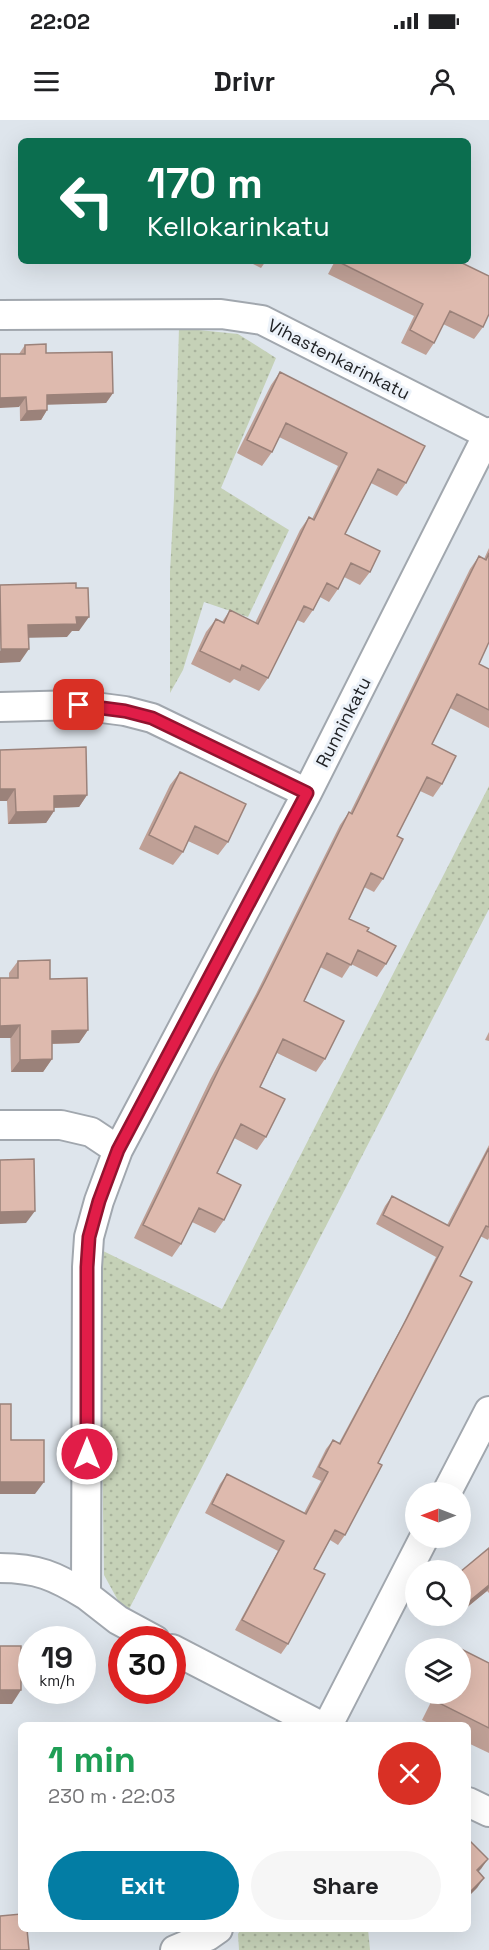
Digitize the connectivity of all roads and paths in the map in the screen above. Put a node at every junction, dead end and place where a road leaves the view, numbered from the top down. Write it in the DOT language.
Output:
graph roads {
  1 [pos="0,315"];
  2 [pos="489,434"];
  3 [pos="0,707"];
  4 [pos="307,793"];
  5 [pos="0,1125"];
  6 [pos="118,1150"];
  7 [pos="489,1411"];
  8 [pos="452,1482"];
  9 [pos="419,1548"];
  10 [pos="0,1568"];
  11 [pos="86,1595"];
  12 [pos="129,1626"];
  13 [pos="186,1656"];
  14 [pos="313,1722"];
  15 [pos="330,1722"];
  16 [pos="471,1803"];
  17 [pos="489,1812"];
  18 [pos="214,1932"];
  19 [pos="175,1950"];
  1 -- 2 [label="street, Vihastenkarinkatu"];
  2 -- 4 [label="street, Runninkatu"];
  3 -- 4 [label="street"];
  4 -- 6 [label="street, Runninkatu"];
  5 -- 6 [label="street"];
  6 -- 11 [label="street, Runninkatu"];
  7 -- 8 [label="street"];
  9 -- 15 [label="street"];
  10 -- 11 [label="street"];
  11 -- 12 [label="street"];
  13 -- 14 [label="street"];
  16 -- 17 [label="street"];
  18 -- 19 [label="street"];
}
